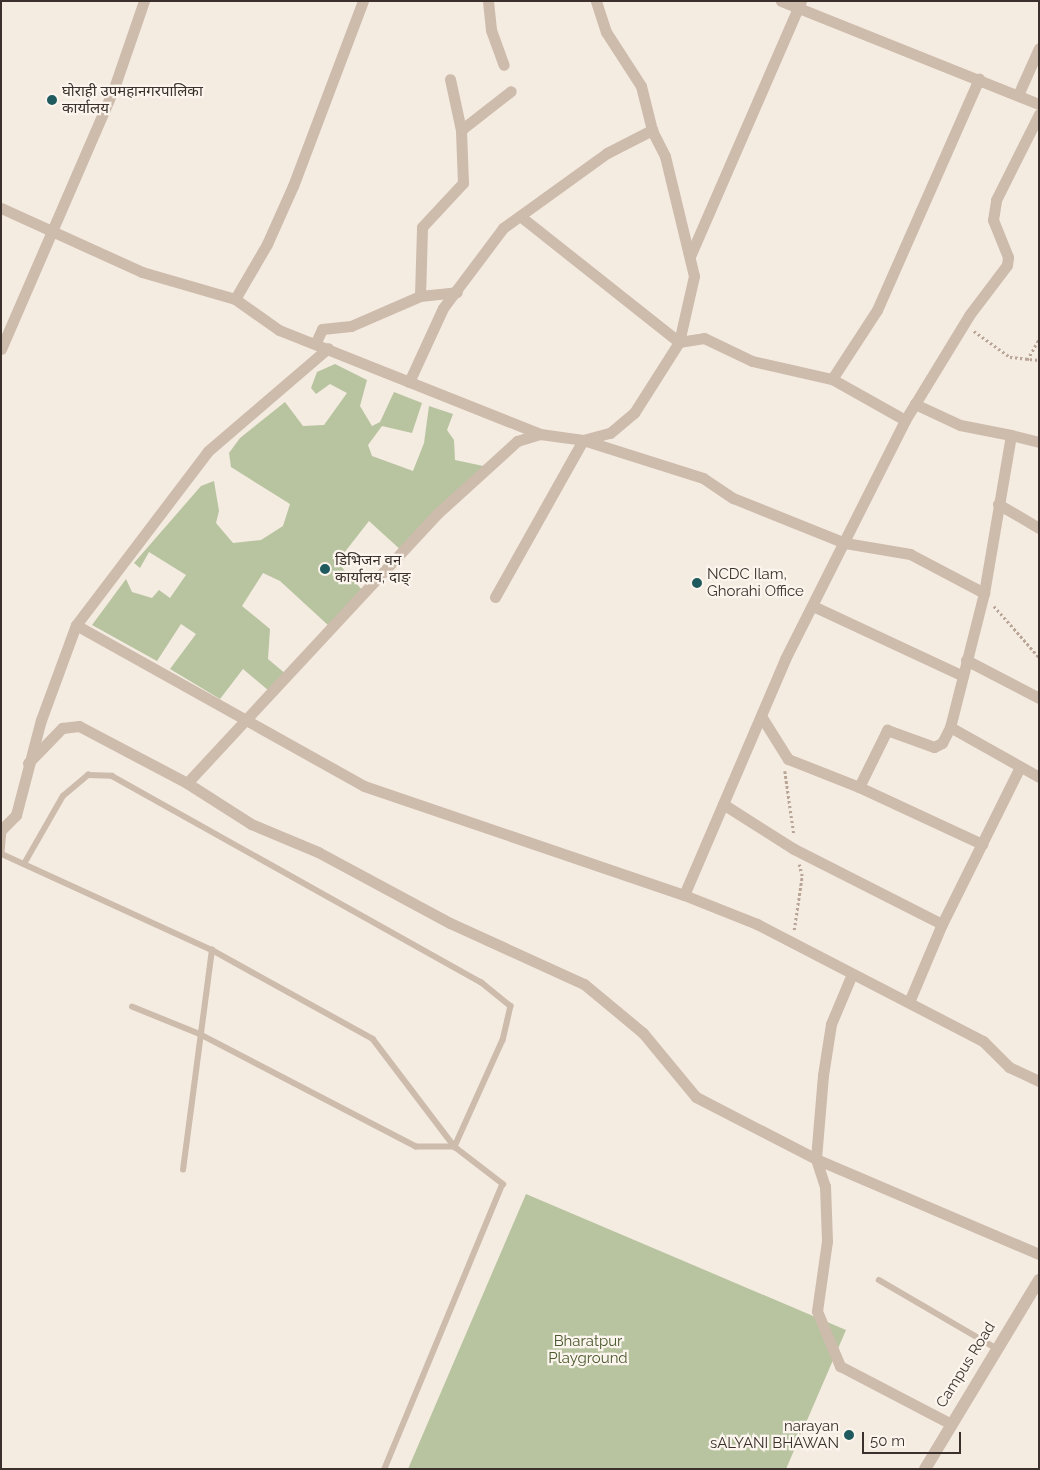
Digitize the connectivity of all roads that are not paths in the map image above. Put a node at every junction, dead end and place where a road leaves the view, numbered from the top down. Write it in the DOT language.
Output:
graph roads {
  1 [pos="144,1"];
  2 [pos="363,1"];
  3 [pos="488,1"];
  4 [pos="596,1"];
  5 [pos="781,1"];
  6 [pos="800,5"];
  7 [pos="1039,48"];
  8 [pos="504,65"];
  9 [pos="979,79"];
  10 [pos="450,80"];
  11 [pos="510,91"];
  12 [pos="1018,95"];
  13 [pos="1039,104"];
  14 [pos="1039,114"];
  15 [pos="462,130"];
  16 [pos="652,130"];
  17 [pos="1,208"];
  18 [pos="520,216"];
  19 [pos="53,228"];
  20 [pos="691,254"];
  21 [pos="456,292"];
  22 [pos="420,296"];
  23 [pos="235,298"];
  24 [pos="316,342"];
  25 [pos="679,342"];
  26 [pos="328,348"];
  27 [pos="1,349"];
  28 [pos="832,380"];
  29 [pos="409,382"];
  30 [pos="915,404"];
  31 [pos="905,420"];
  32 [pos="540,434"];
  33 [pos="1011,435"];
  34 [pos="582,440"];
  35 [pos="1039,442"];
  36 [pos="998,504"];
  37 [pos="1039,528"];
  38 [pos="845,543"];
  39 [pos="984,593"];
  40 [pos="495,597"];
  41 [pos="813,606"];
  42 [pos="76,626"];
  43 [pos="966,660"];
  44 [pos="961,675"];
  45 [pos="1039,698"];
  46 [pos="761,716"];
  47 [pos="248,721"];
  48 [pos="950,727"];
  49 [pos="28,763"];
  50 [pos="1020,767"];
  51 [pos="1039,776"];
  52 [pos="187,783"];
  53 [pos="859,787"];
  54 [pos="723,804"];
  55 [pos="2,830"];
  56 [pos="982,844"];
  57 [pos="1,854"];
  58 [pos="24,864"];
  59 [pos="684,895"];
  60 [pos="942,924"];
  61 [pos="212,950"];
  62 [pos="852,974"];
  63 [pos="908,1002"];
  64 [pos="132,1007"];
  65 [pos="201,1035"];
  66 [pos="1039,1081"];
  67 [pos="455,1147"];
  68 [pos="816,1159"];
  69 [pos="183,1170"];
  70 [pos="1039,1254"];
  71 [pos="879,1280"];
  72 [pos="1039,1280"];
  73 [pos="996,1348"];
  74 [pos="949,1424"];
  75 [pos="385,1469"];
  76 [pos="925,1469"];
  1 -- 19 [label="street"];
  2 -- 23 [label="street"];
  3 -- 8 [label="street"];
  4 -- 16 [label="street"];
  5 -- 6 [label="street"];
  6 -- 9 [label="street"];
  6 -- 20 [label="street"];
  7 -- 12 [label="street"];
  9 -- 12 [label="street"];
  9 -- 28 [label="street"];
  10 -- 15 [label="street"];
  11 -- 15 [label="street"];
  12 -- 13 [label="street"];
  14 -- 30 [label="street"];
  15 -- 22 [label="street"];
  16 -- 18 [label="street"];
  16 -- 20 [label="street"];
  17 -- 19 [label="street"];
  18 -- 21 [label="street"];
  18 -- 25 [label="street"];
  19 -- 23 [label="street"];
  19 -- 27 [label="street"];
  20 -- 25 [label="street"];
  21 -- 22 [label="street"];
  21 -- 29 [label="street"];
  22 -- 24 [label="street"];
  23 -- 24 [label="street"];
  24 -- 26 [label="street"];
  25 -- 28 [label="street"];
  25 -- 34 [label="street"];
  26 -- 29 [label="street"];
  26 -- 42 [label="street"];
  28 -- 31 [label="street"];
  29 -- 32 [label="street"];
  30 -- 31 [label="street"];
  30 -- 33 [label="street"];
  31 -- 38 [label="street"];
  32 -- 34 [label="street"];
  32 -- 47 [label="street"];
  33 -- 35 [label="street"];
  33 -- 36 [label="street"];
  34 -- 38 [label="street"];
  34 -- 40 [label="street"];
  36 -- 37 [label="street"];
  36 -- 39 [label="street"];
  38 -- 39 [label="street"];
  38 -- 41 [label="street"];
  39 -- 43 [label="street"];
  41 -- 44 [label="street"];
  41 -- 46 [label="street"];
  42 -- 47 [label="street"];
  42 -- 49 [label="street"];
  43 -- 44 [label="street"];
  43 -- 45 [label="street"];
  44 -- 48 [label="street"];
  46 -- 53 [label="street"];
  46 -- 54 [label="street"];
  47 -- 52 [label="street"];
  47 -- 59 [label="street"];
  48 -- 50 [label="street"];
  48 -- 53 [label="street"];
  49 -- 52 [label="street"];
  49 -- 55 [label="street"];
  50 -- 51 [label="street"];
  50 -- 56 [label="street"];
  52 -- 68 [label="street"];
  53 -- 56 [label="street"];
  54 -- 59 [label="street"];
  54 -- 60 [label="street"];
  55 -- 57 [label="lane"];
  56 -- 60 [label="street"];
  57 -- 58 [label="lane"];
  58 -- 61 [label="lane"];
  58 -- 67 [label="lane"];
  59 -- 62 [label="street"];
  60 -- 63 [label="street"];
  61 -- 65 [label="lane"];
  61 -- 67 [label="lane"];
  62 -- 63 [label="street"];
  62 -- 68 [label="street"];
  63 -- 66 [label="street"];
  64 -- 65 [label="lane"];
  65 -- 67 [label="lane"];
  65 -- 69 [label="lane"];
  67 -- 75 [label="lane"];
  68 -- 70 [label="street"];
  68 -- 74 [label="street"];
  71 -- 73 [label="lane"];
  72 -- 73 [label="street, Campus Road"];
  73 -- 74 [label="street, Campus Road"];
  74 -- 76 [label="street, Campus Road"];
}
